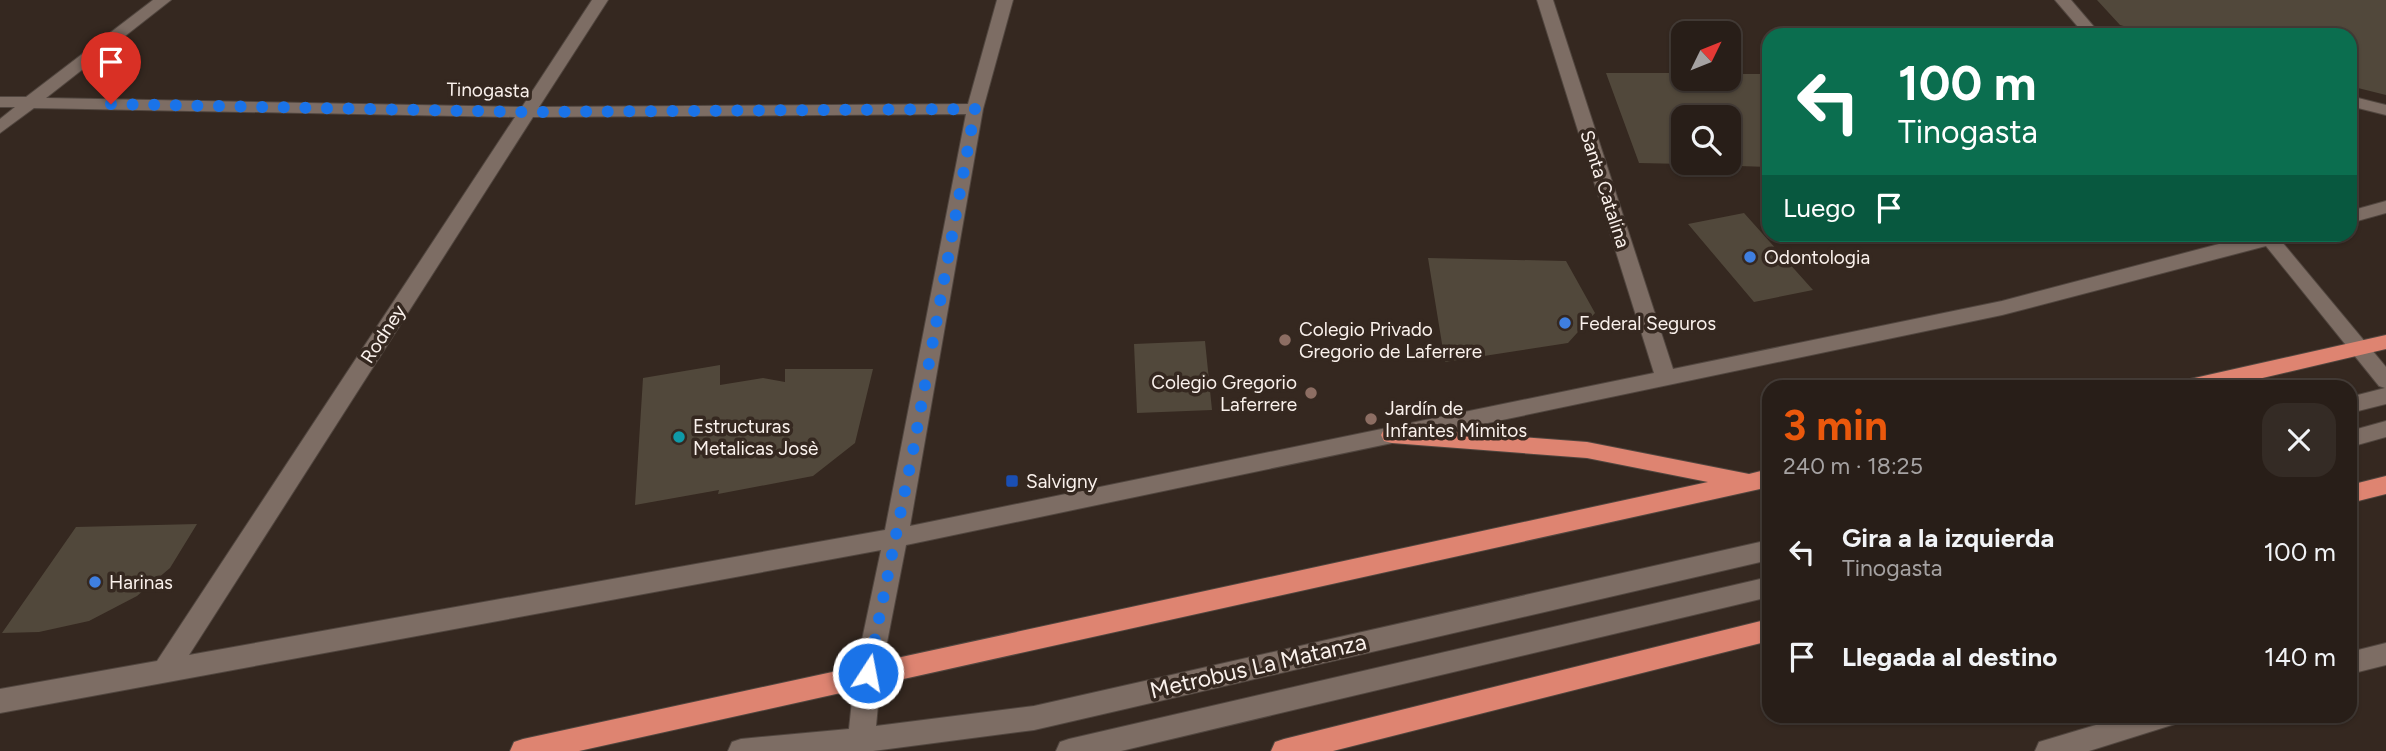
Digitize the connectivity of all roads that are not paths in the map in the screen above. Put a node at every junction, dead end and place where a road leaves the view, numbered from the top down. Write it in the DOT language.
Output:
graph roads {
  1 [pos="163,0"];
  2 [pos="600,0"];
  3 [pos="1005,0"];
  4 [pos="1545,0"];
  5 [pos="2063,0"];
  6 [pos="2087,28"];
  7 [pos="0,102"];
  8 [pos="28,102"];
  9 [pos="2357,103"];
  10 [pos="975,109"];
  11 [pos="2386,110"];
  12 [pos="526,112"];
  13 [pos="0,128"];
  14 [pos="2386,207"];
  15 [pos="2357,215"];
  16 [pos="2252,242"];
  17 [pos="2279,242"];
  18 [pos="2386,343"];
  19 [pos="2359,350"];
  20 [pos="1666,378"];
  21 [pos="2222,380"];
  22 [pos="2386,381"];
  23 [pos="2386,396"];
  24 [pos="2357,403"];
  25 [pos="2386,429"];
  26 [pos="1392,435"];
  27 [pos="2357,437"];
  28 [pos="1759,480"];
  29 [pos="2386,485"];
  30 [pos="2357,492"];
  31 [pos="895,538"];
  32 [pos="1762,552"];
  33 [pos="1762,589"];
  34 [pos="1762,632"];
  35 [pos="2386,654"];
  36 [pos="2357,661"];
  37 [pos="166,669"];
  38 [pos="868,673"];
  39 [pos="0,701"];
  40 [pos="2142,723"];
  41 [pos="860,745"];
  42 [pos="523,751"];
  43 [pos="741,751"];
  44 [pos="1069,751"];
  45 [pos="1284,751"];
  46 [pos="2048,751"];
  1 -- 8 [label="street"];
  2 -- 12 [label="street, Rodney"];
  3 -- 10 [label="street"];
  4 -- 20 [label="street, Santa Catalina"];
  5 -- 6 [label="street"];
  7 -- 8 [label="street, Tinogasta"];
  8 -- 12 [label="street, Tinogasta"];
  8 -- 13 [label="street"];
  9 -- 11 [label="street"];
  10 -- 12 [label="street, Tinogasta"];
  10 -- 31 [label="street"];
  12 -- 37 [label="street, Rodney"];
  14 -- 15 [label="street"];
  16 -- 20 [label="street"];
  17 -- 19 [label="street"];
  18 -- 19 [label="street"];
  19 -- 21 [label="highway"];
  19 -- 22 [label="street"];
  20 -- 26 [label="street"];
  23 -- 24 [label="street"];
  25 -- 27 [label="street"];
  26 -- 28 [label="highway"];
  26 -- 31 [label="street"];
  28 -- 38 [label="highway"];
  29 -- 30 [label="highway"];
  31 -- 37 [label="street"];
  31 -- 38 [label="street"];
  32 -- 41 [label="street, Metrobus La Matanza"];
  33 -- 44 [label="street, Metrobus La Matanza"];
  34 -- 45 [label="highway"];
  35 -- 36 [label="street"];
  37 -- 39 [label="street"];
  38 -- 41 [label="street"];
  38 -- 42 [label="highway"];
  40 -- 46 [label="street"];
  41 -- 43 [label="street, Metrobus La Matanza"];
}
